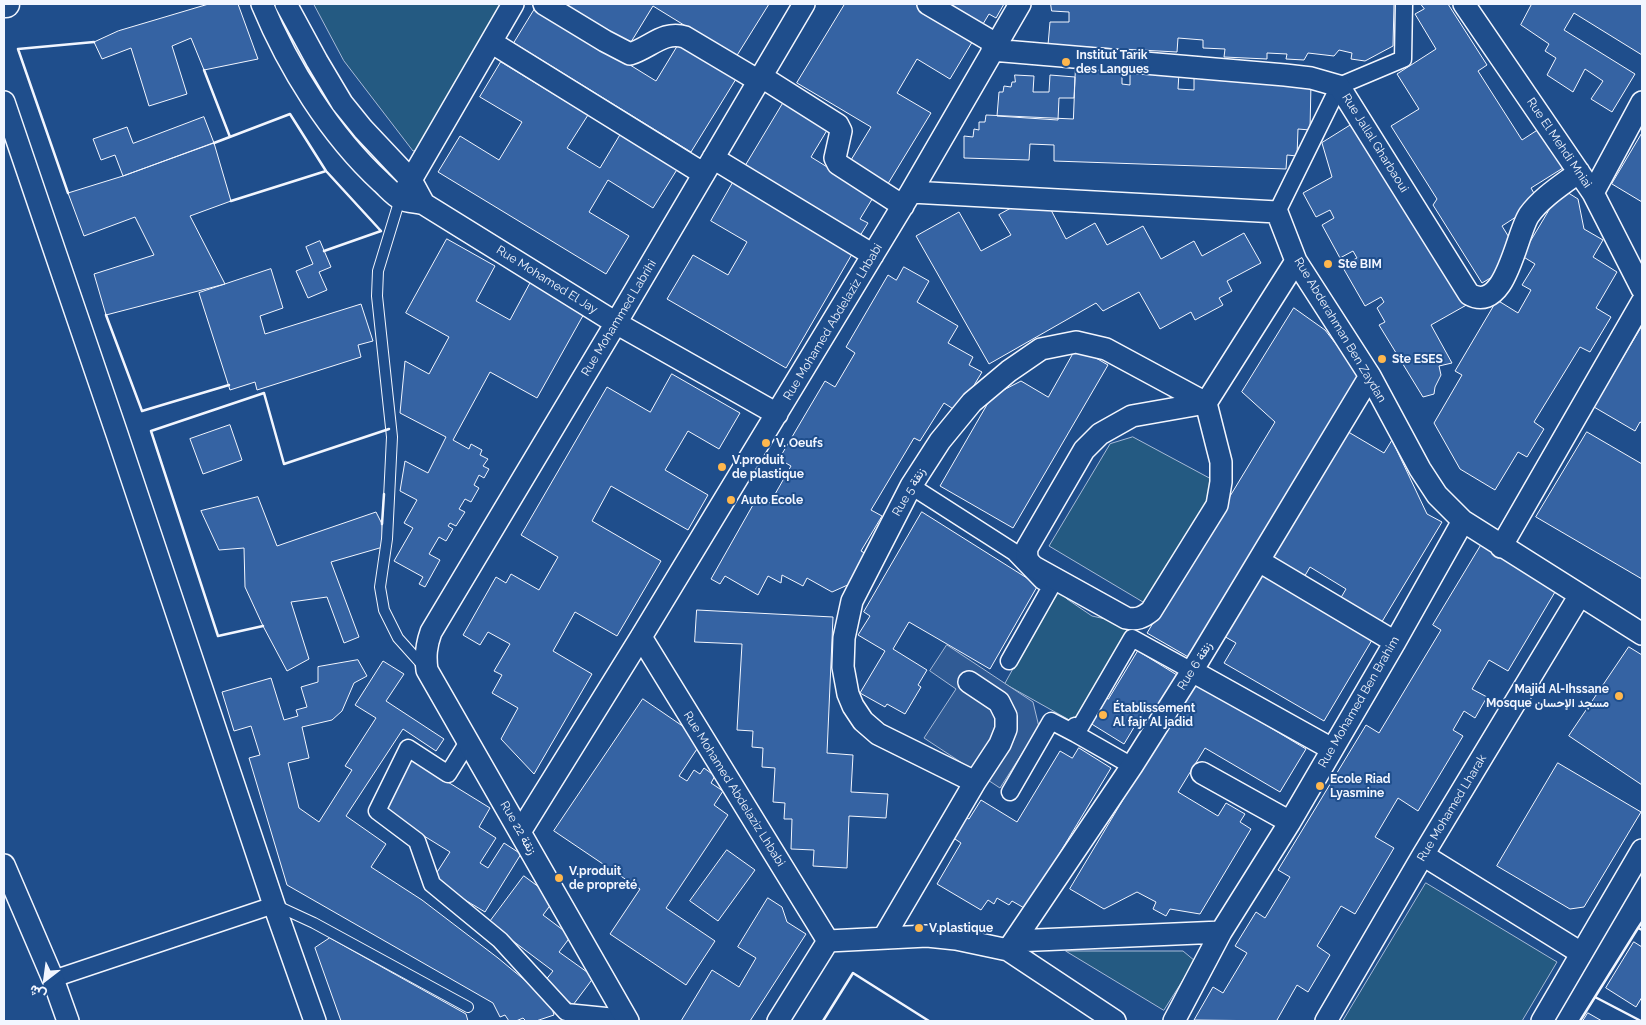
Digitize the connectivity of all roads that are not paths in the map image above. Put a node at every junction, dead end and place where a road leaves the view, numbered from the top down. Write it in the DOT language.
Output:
graph roads {
  1 [pos="262,4"];
  2 [pos="286,4"];
  3 [pos="513,4"];
  4 [pos="544,4"];
  5 [pos="804,4"];
  6 [pos="928,4"];
  7 [pos="1020,4"];
  8 [pos="1404,4"];
  9 [pos="1464,4"];
  10 [pos="491,42"];
  11 [pos="994,47"];
  12 [pos="760,79"];
  13 [pos="1338,86"];
  14 [pos="4,102"];
  15 [pos="1642,102"];
  16 [pos="709,166"];
  17 [pos="1579,172"];
  18 [pos="411,180"];
  19 [pos="1593,193"];
  20 [pos="400,199"];
  21 [pos="907,199"];
  22 [pos="424,204"];
  23 [pos="1277,212"];
  24 [pos="873,255"];
  25 [pos="1296,262"];
  26 [pos="1642,288"];
  27 [pos="1642,302"];
  28 [pos="616,323"];
  29 [pos="1370,376"];
  30 [pos="1206,402"];
  31 [pos="776,414"];
  32 [pos="911,486"];
  33 [pos="1463,521"];
  34 [pos="1501,547"];
  35 [pos="1259,561"];
  36 [pos="1580,595"];
  37 [pos="431,632"];
  38 [pos="1642,634"];
  39 [pos="641,637"];
  40 [pos="1395,642"];
  41 [pos="1009,662"];
  42 [pos="427,670"];
  43 [pos="1192,671"];
  44 [pos="969,682"];
  45 [pos="1075,730"];
  46 [pos="468,742"];
  47 [pos="1332,749"];
  48 [pos="1132,766"];
  49 [pos="1202,773"];
  50 [pos="975,782"];
  51 [pos="1010,792"];
  52 [pos="1290,822"];
  53 [pos="523,827"];
  54 [pos="1642,850"];
  55 [pos="1423,854"];
  56 [pos="4,865"];
  57 [pos="274,905"];
  58 [pos="1221,932"];
  59 [pos="884,937"];
  60 [pos="828,941"];
  61 [pos="1011,946"];
  62 [pos="1581,953"];
  63 [pos="53,979"];
  64 [pos="468,1007"];
  65 [pos="565,1016"];
  66 [pos="632,1020"];
  67 [pos="68,1021"];
  68 [pos="315,1021"];
  69 [pos="778,1021"];
  70 [pos="1115,1021"];
  71 [pos="1174,1021"];
  72 [pos="1326,1021"];
  73 [pos="1542,1021"];
  1 -- 20 [label="street"];
  2 -- 18 [label="street, Rue Mohamed El Jay"];
  3 -- 10 [label="street"];
  4 -- 12 [label="street"];
  5 -- 12 [label="street, Rue Mohammed Labrihi"];
  6 -- 11 [label="street"];
  7 -- 11 [label="street, Rue Mohamed Abdelaziz Lhbabi"];
  8 -- 13 [label="street"];
  9 -- 17 [label="street, Rue El Mehdi Mniai"];
  10 -- 16 [label="street"];
  10 -- 18 [label="street"];
  11 -- 13 [label="street, Rue Jallal Gharbaoui"];
  11 -- 21 [label="street, Rue Mohamed Abdelaziz Lhbabi"];
  12 -- 16 [label="street, Rue Mohammed Labrihi"];
  12 -- 21 [label="street"];
  13 -- 17 [label="street, Rue Jallal Gharbaoui"];
  13 -- 23 [label="street"];
  14 -- 57 [label="street"];
  15 -- 19 [label="street"];
  16 -- 24 [label="street"];
  16 -- 28 [label="street, Rue Mohammed Labrihi"];
  17 -- 19 [label="street, Rue El Mehdi Mniai"];
  18 -- 20 [label="street"];
  18 -- 22 [label="street, Rue Mohamed El Jay"];
  19 -- 26 [label="street, Rue El Mehdi Mniai"];
  20 -- 22 [label="street, Rue Mohamed El Jay"];
  20 -- 42 [label="lane"];
  21 -- 23 [label="street"];
  21 -- 24 [label="street, Rue Mohamed Abdelaziz Lhbabi"];
  22 -- 28 [label="street, Rue Mohamed El Jay"];
  23 -- 25 [label="street, Rue Abderahman Ben Zaydan"];
  24 -- 31 [label="street, Rue Mohamed Abdelaziz Lhbabi"];
  25 -- 29 [label="street, Rue Abderahman Ben Zaydan"];
  25 -- 30 [label="street"];
  27 -- 34 [label="street"];
  28 -- 31 [label="street, Rue Mohamed El Jay"];
  28 -- 37 [label="street, Rue Mohammed Labrihi"];
  29 -- 33 [label="street, Rue Abderahman Ben Zaydan"];
  29 -- 35 [label="street, Rue 6 زنقة"];
  30 -- 30 [label="street"];
  30 -- 32 [label="street, Rue 5 زنقة"];
  31 -- 39 [label="street, Rue Mohamed Abdelaziz Lhbabi"];
  32 -- 41 [label="street"];
  32 -- 50 [label="street, Rue 5 زنقة"];
  33 -- 34 [label="street, Rue Abderahman Ben Zaydan"];
  33 -- 40 [label="street, Rue Mohamed Ben Brahim"];
  34 -- 36 [label="street, Rue Abderahman Ben Zaydan"];
  35 -- 40 [label="street"];
  35 -- 43 [label="street, Rue 6 زنقة"];
  36 -- 38 [label="street, Rue Abderahman Ben Zaydan"];
  36 -- 55 [label="street, Rue Mohamed Lharak"];
  37 -- 42 [label="street, Rue 22 زنقة"];
  39 -- 53 [label="street, Rue Mohamed Abdelaziz Lhbabi"];
  39 -- 60 [label="street, Rue Mohamed Abdelaziz Lhbabi"];
  40 -- 47 [label="street, Rue Mohamed Ben Brahim"];
  42 -- 46 [label="street, Rue 22 زنقة"];
  43 -- 45 [label="street"];
  43 -- 47 [label="street"];
  43 -- 48 [label="street, Rue 6 زنقة"];
  44 -- 50 [label="street"];
  45 -- 48 [label="street"];
  45 -- 51 [label="street"];
  46 -- 53 [label="street, Rue 22 زنقة"];
  46 -- 65 [label="street"];
  47 -- 52 [label="street, Rue Mohamed Ben Brahim"];
  48 -- 61 [label="street, Rue 6 زنقة"];
  49 -- 52 [label="street"];
  50 -- 59 [label="street"];
  52 -- 58 [label="street, Rue Mohamed Ben Brahim"];
  53 -- 66 [label="street, Rue 22 زنقة"];
  54 -- 62 [label="street"];
  55 -- 62 [label="street"];
  55 -- 72 [label="street, Rue Mohamed Lharak"];
  56 -- 63 [label="street"];
  57 -- 63 [label="street"];
  57 -- 64 [label="lane"];
  57 -- 68 [label="street"];
  58 -- 61 [label="street"];
  58 -- 71 [label="street, Rue Mohamed Ben Brahim"];
  59 -- 60 [label="street"];
  59 -- 61 [label="street"];
  60 -- 69 [label="street"];
  61 -- 70 [label="street"];
  62 -- 73 [label="street"];
  63 -- 67 [label="street"];
  65 -- 66 [label="street"];
}
